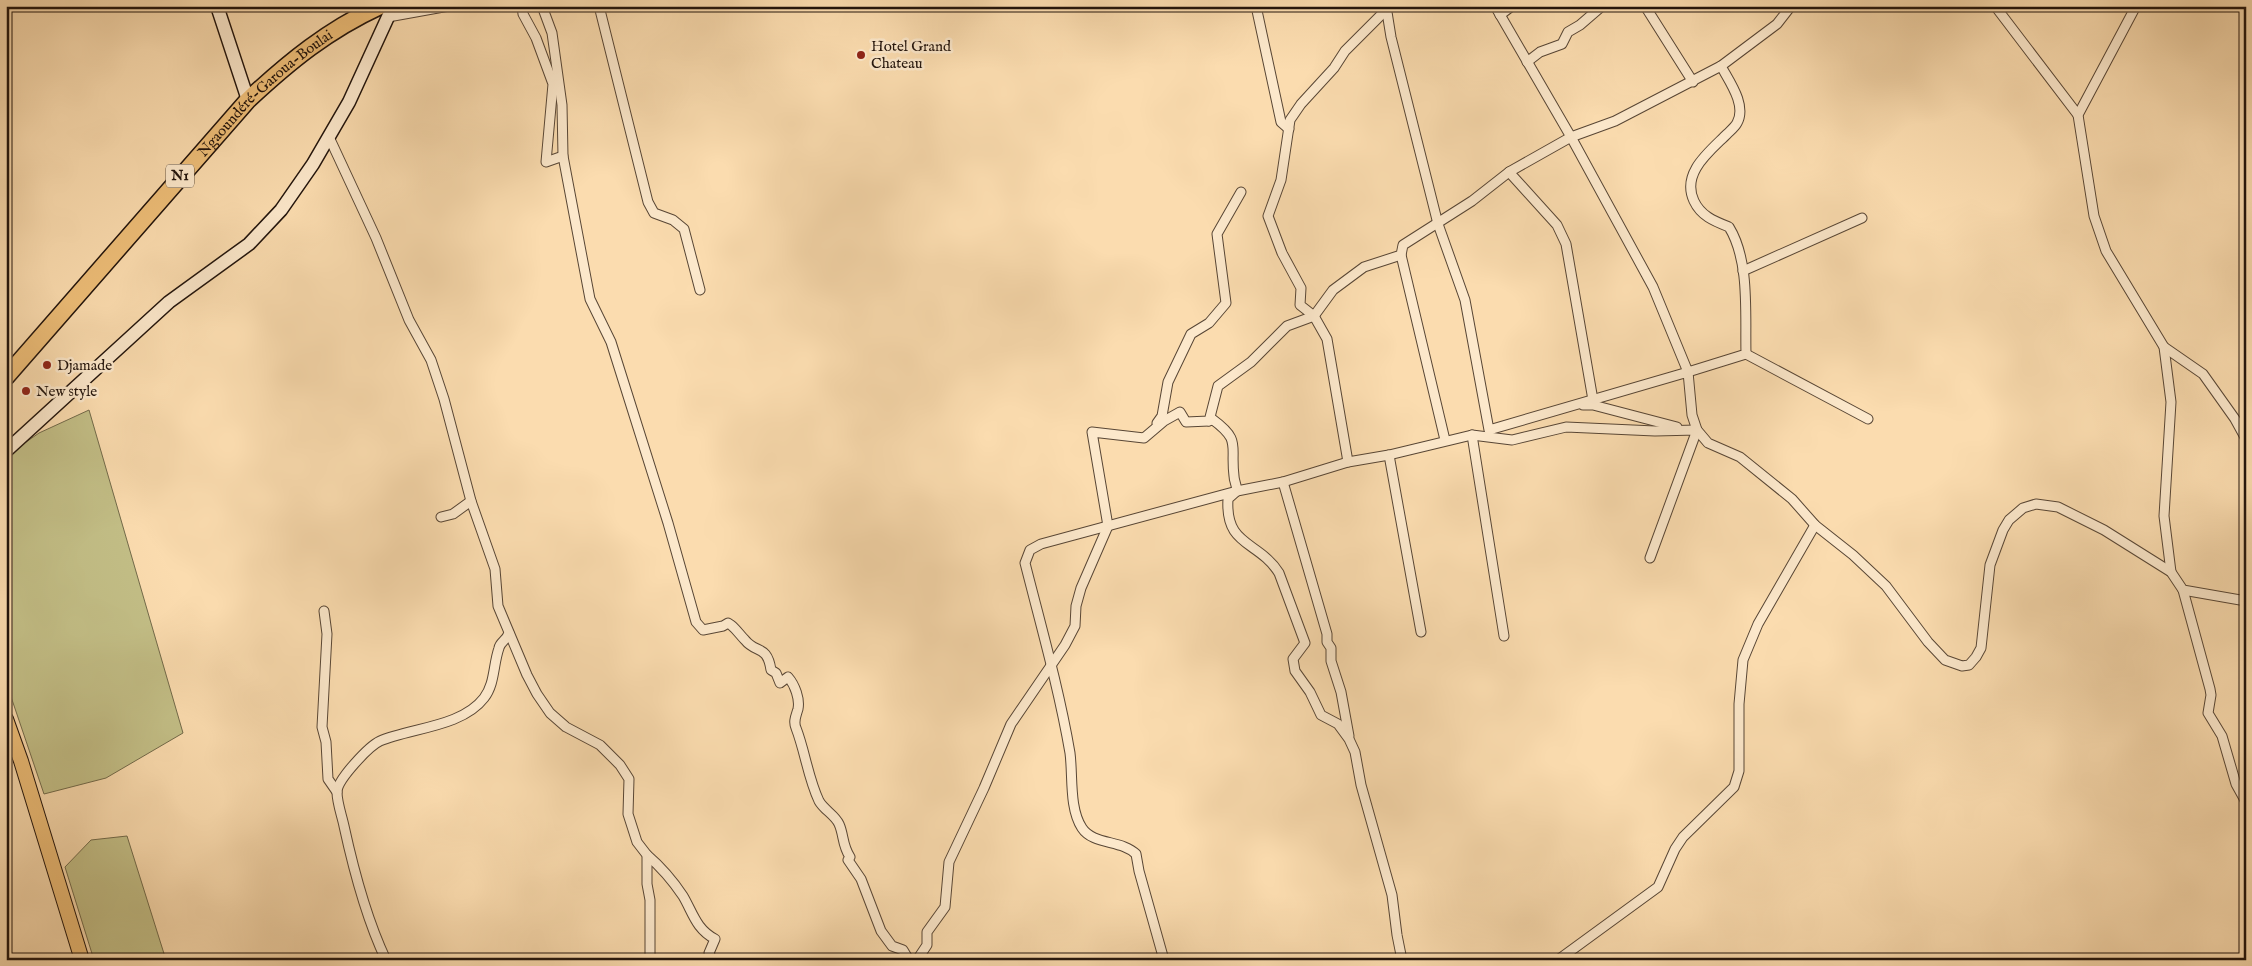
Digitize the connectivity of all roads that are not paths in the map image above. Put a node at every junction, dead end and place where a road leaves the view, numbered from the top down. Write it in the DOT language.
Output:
graph roads {
  1 [pos="217,6"];
  2 [pos="449,6"];
  3 [pos="522,6"];
  4 [pos="542,6"];
  5 [pos="600,6"];
  6 [pos="1256,6"];
  7 [pos="1495,6"];
  8 [pos="1512,6"];
  9 [pos="1602,6"];
  10 [pos="1645,6"];
  11 [pos="1791,6"];
  12 [pos="1995,6"];
  13 [pos="2136,6"];
  14 [pos="1386,8"];
  15 [pos="387,10"];
  16 [pos="1500,15"];
  17 [pos="1527,62"];
  18 [pos="1721,66"];
  19 [pos="1692,82"];
  20 [pos="248,100"];
  21 [pos="2078,115"];
  22 [pos="1289,129"];
  23 [pos="329,137"];
  24 [pos="1571,137"];
  25 [pos="563,156"];
  26 [pos="1509,172"];
  27 [pos="1241,192"];
  28 [pos="1862,218"];
  29 [pos="1438,224"];
  30 [pos="1401,256"];
  31 [pos="1743,270"];
  32 [pos="700,290"];
  33 [pos="1314,316"];
  34 [pos="2164,347"];
  35 [pos="1746,354"];
  36 [pos="1688,372"];
  37 [pos="6,377"];
  38 [pos="1593,400"];
  39 [pos="1575,405"];
  40 [pos="1868,419"];
  41 [pos="1209,421"];
  42 [pos="1697,430"];
  43 [pos="1149,433"];
  44 [pos="1472,435"];
  45 [pos="2246,439"];
  46 [pos="1445,440"];
  47 [pos="6,451"];
  48 [pos="1389,455"];
  49 [pos="1348,462"];
  50 [pos="1283,482"];
  51 [pos="1237,492"];
  52 [pos="471,501"];
  53 [pos="441,517"];
  54 [pos="1108,526"];
  55 [pos="1815,526"];
  56 [pos="1650,558"];
  57 [pos="2171,572"];
  58 [pos="2183,590"];
  59 [pos="2246,601"];
  60 [pos="324,611"];
  61 [pos="1420,632"];
  62 [pos="509,633"];
  63 [pos="1504,636"];
  64 [pos="1051,666"];
  65 [pos="6,719"];
  66 [pos="1349,738"];
  67 [pos="337,792"];
  68 [pos="2246,802"];
  69 [pos="647,855"];
  70 [pos="82,960"];
  71 [pos="386,960"];
  72 [pos="650,960"];
  73 [pos="712,960"];
  74 [pos="909,960"];
  75 [pos="918,960"];
  76 [pos="1164,960"];
  77 [pos="1402,960"];
  78 [pos="1558,960"];
  1 -- 20 [label="street"];
  2 -- 15 [label="street"];
  3 -- 25 [label="street"];
  4 -- 25 [label="street"];
  5 -- 32 [label="street"];
  6 -- 22 [label="street"];
  7 -- 16 [label="street"];
  8 -- 16 [label="street"];
  9 -- 17 [label="street"];
  10 -- 19 [label="street"];
  11 -- 18 [label="street"];
  12 -- 21 [label="street"];
  13 -- 21 [label="street"];
  14 -- 22 [label="street"];
  14 -- 29 [label="street"];
  15 -- 20 [label="highway, Ngaoundéré-Garoua-Boulai / N1"];
  15 -- 23 [label="street"];
  16 -- 17 [label="street"];
  17 -- 24 [label="street"];
  18 -- 19 [label="street"];
  18 -- 31 [label="street"];
  19 -- 24 [label="street"];
  20 -- 37 [label="highway, Ngaoundéré-Garoua-Boulai / N1"];
  21 -- 34 [label="street"];
  22 -- 33 [label="street"];
  23 -- 47 [label="street"];
  23 -- 52 [label="street"];
  24 -- 26 [label="street"];
  24 -- 36 [label="street"];
  25 -- 74 [label="street"];
  26 -- 29 [label="street"];
  26 -- 38 [label="street"];
  27 -- 43 [label="street"];
  28 -- 31 [label="street"];
  29 -- 30 [label="street"];
  29 -- 39 [label="street"];
  30 -- 33 [label="street"];
  30 -- 46 [label="street"];
  31 -- 35 [label="street"];
  33 -- 41 [label="street"];
  33 -- 49 [label="street"];
  34 -- 45 [label="street"];
  34 -- 57 [label="street"];
  35 -- 36 [label="street"];
  35 -- 40 [label="street"];
  36 -- 38 [label="street"];
  36 -- 42 [label="street"];
  38 -- 39 [label="street"];
  39 -- 42 [label="street"];
  41 -- 43 [label="street"];
  41 -- 51 [label="street"];
  42 -- 44 [label="street"];
  42 -- 55 [label="street"];
  42 -- 56 [label="street"];
  43 -- 54 [label="street"];
  44 -- 46 [label="street"];
  44 -- 63 [label="street"];
  46 -- 48 [label="street"];
  48 -- 49 [label="street"];
  48 -- 61 [label="street"];
  49 -- 50 [label="street"];
  50 -- 51 [label="street"];
  50 -- 66 [label="street"];
  51 -- 54 [label="street"];
  51 -- 66 [label="street"];
  52 -- 53 [label="street"];
  52 -- 62 [label="street"];
  54 -- 64 [label="street"];
  54 -- 64 [label="street"];
  55 -- 57 [label="street"];
  55 -- 78 [label="street"];
  57 -- 58 [label="street"];
  58 -- 59 [label="street"];
  58 -- 68 [label="street"];
  60 -- 67 [label="street"];
  62 -- 67 [label="street"];
  62 -- 69 [label="street"];
  64 -- 75 [label="street"];
  64 -- 76 [label="street"];
  65 -- 70 [label="main road"];
  66 -- 77 [label="street"];
  67 -- 71 [label="street"];
  69 -- 72 [label="street"];
  69 -- 73 [label="street"];
}
